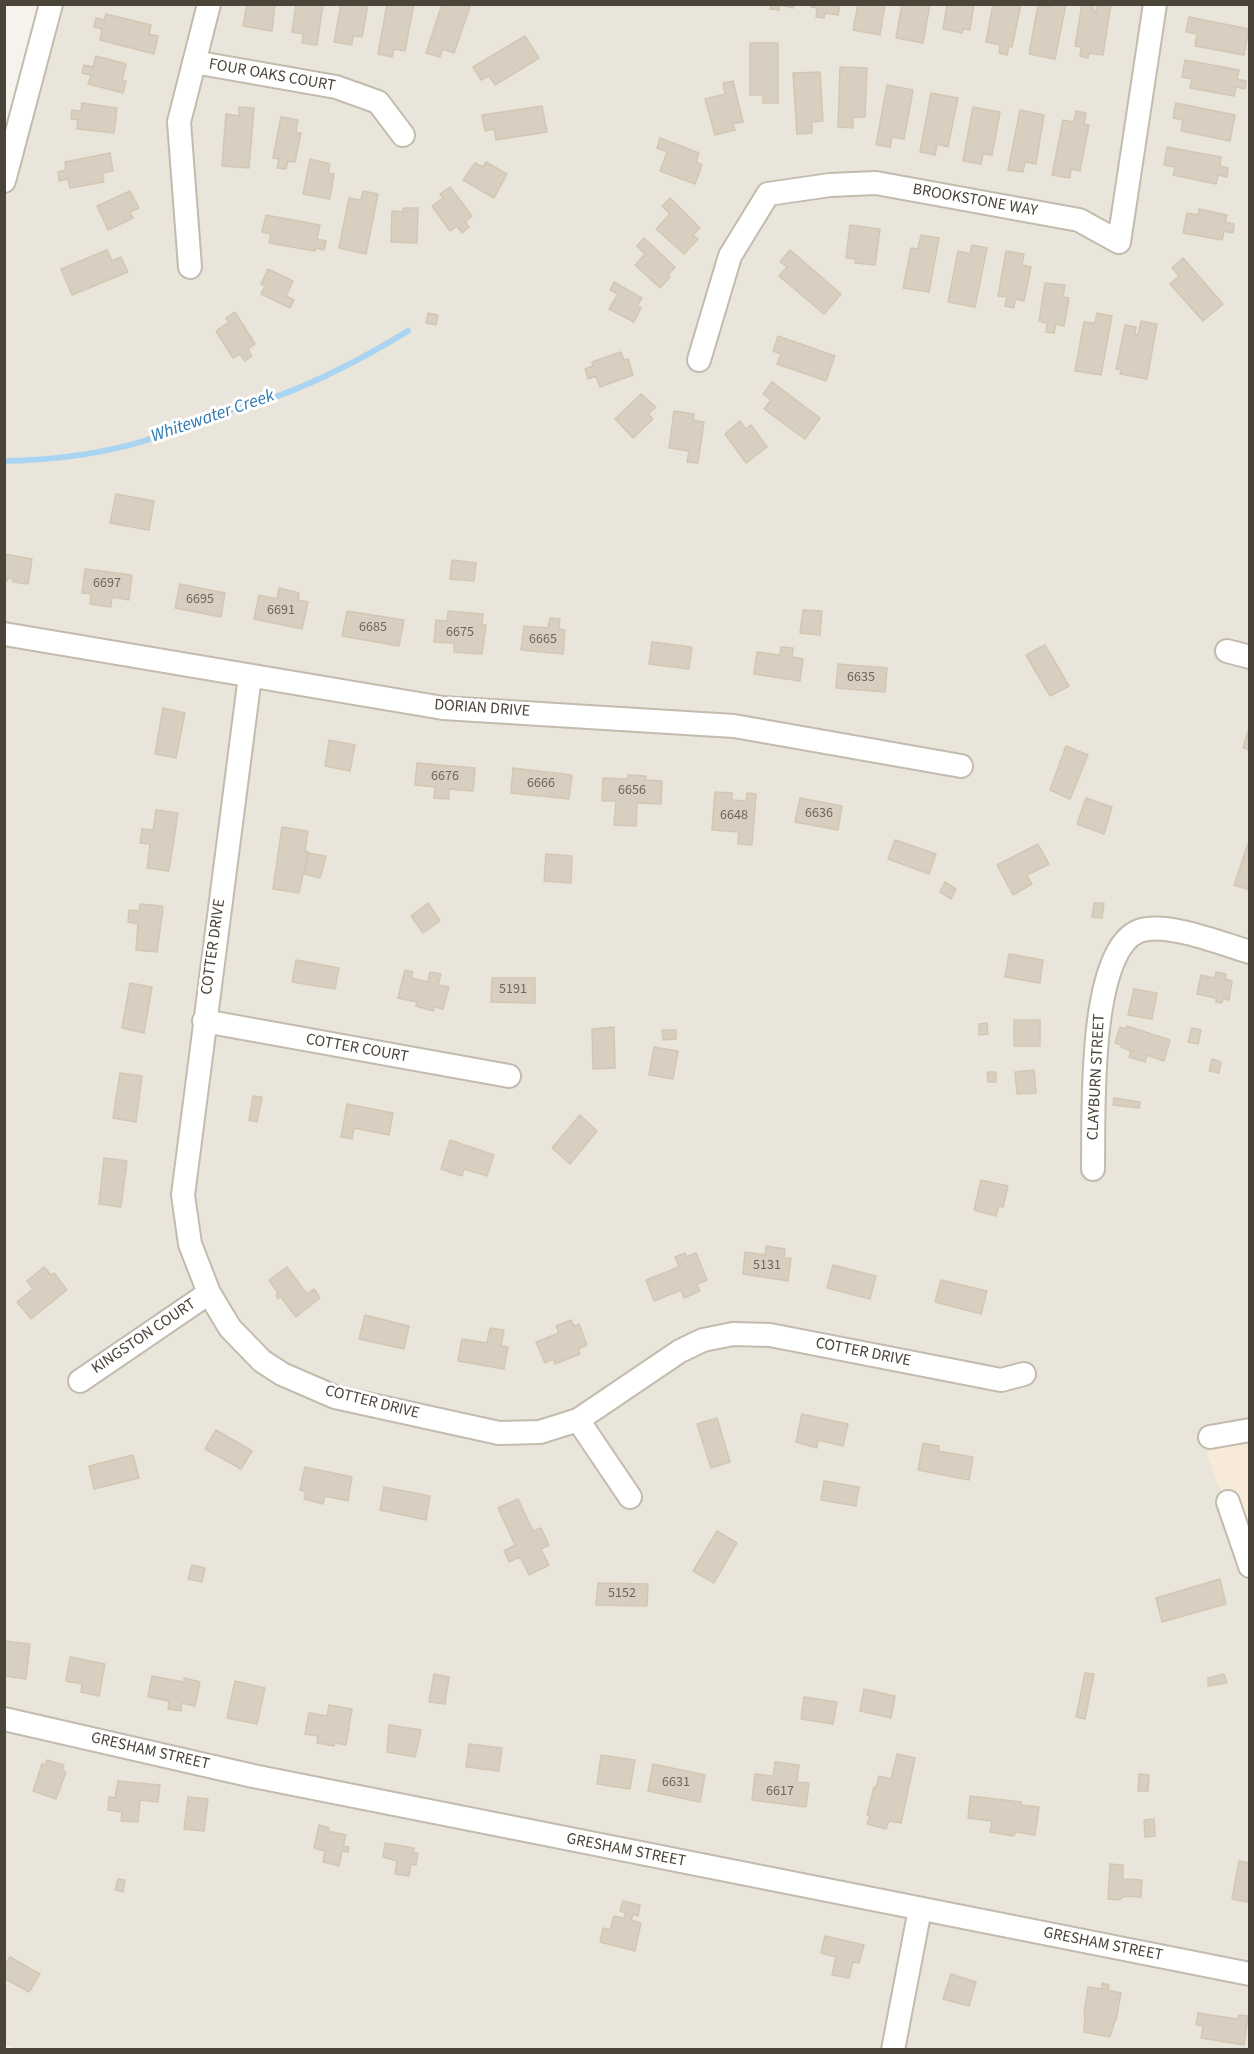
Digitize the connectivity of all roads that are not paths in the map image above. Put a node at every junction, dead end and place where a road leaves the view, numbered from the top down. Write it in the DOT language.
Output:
graph roads {
  1 [pos="51,4"];
  2 [pos="209,4"];
  3 [pos="1155,4"];
  4 [pos="194,62"];
  5 [pos="404,135"];
  6 [pos="4,181"];
  7 [pos="190,267"];
  8 [pos="699,360"];
  9 [pos="4,634"];
  10 [pos="1227,651"];
  11 [pos="1250,657"];
  12 [pos="250,676"];
  13 [pos="961,766"];
  14 [pos="1250,952"];
  15 [pos="204,1022"];
  16 [pos="509,1076"];
  17 [pos="1093,1169"];
  18 [pos="209,1293"];
  19 [pos="1024,1374"];
  20 [pos="80,1381"];
  21 [pos="578,1420"];
  22 [pos="1250,1430"];
  23 [pos="1210,1437"];
  24 [pos="630,1497"];
  25 [pos="1228,1502"];
  26 [pos="1250,1566"];
  27 [pos="4,1719"];
  28 [pos="920,1909"];
  29 [pos="1250,1974"];
  30 [pos="893,2049"];
  1 -- 6 [label="street"];
  2 -- 4 [label="street"];
  3 -- 8 [label="street, BROOKSTONE WAY"];
  4 -- 5 [label="street, FOUR OAKS COURT"];
  4 -- 7 [label="street"];
  9 -- 12 [label="street, DORIAN DRIVE"];
  10 -- 11 [label="street"];
  12 -- 13 [label="street, DORIAN DRIVE"];
  12 -- 15 [label="street, COTTER DRIVE"];
  14 -- 17 [label="street, CLAYBURN STREET"];
  15 -- 16 [label="street, COTTER COURT"];
  15 -- 18 [label="street, COTTER DRIVE"];
  18 -- 20 [label="street, KINGSTON COURT"];
  18 -- 21 [label="street, COTTER DRIVE"];
  19 -- 21 [label="street, COTTER DRIVE"];
  21 -- 24 [label="street"];
  22 -- 23 [label="street"];
  25 -- 26 [label="street"];
  27 -- 28 [label="street, GRESHAM STREET"];
  28 -- 29 [label="street, GRESHAM STREET"];
  28 -- 30 [label="street"];
}
